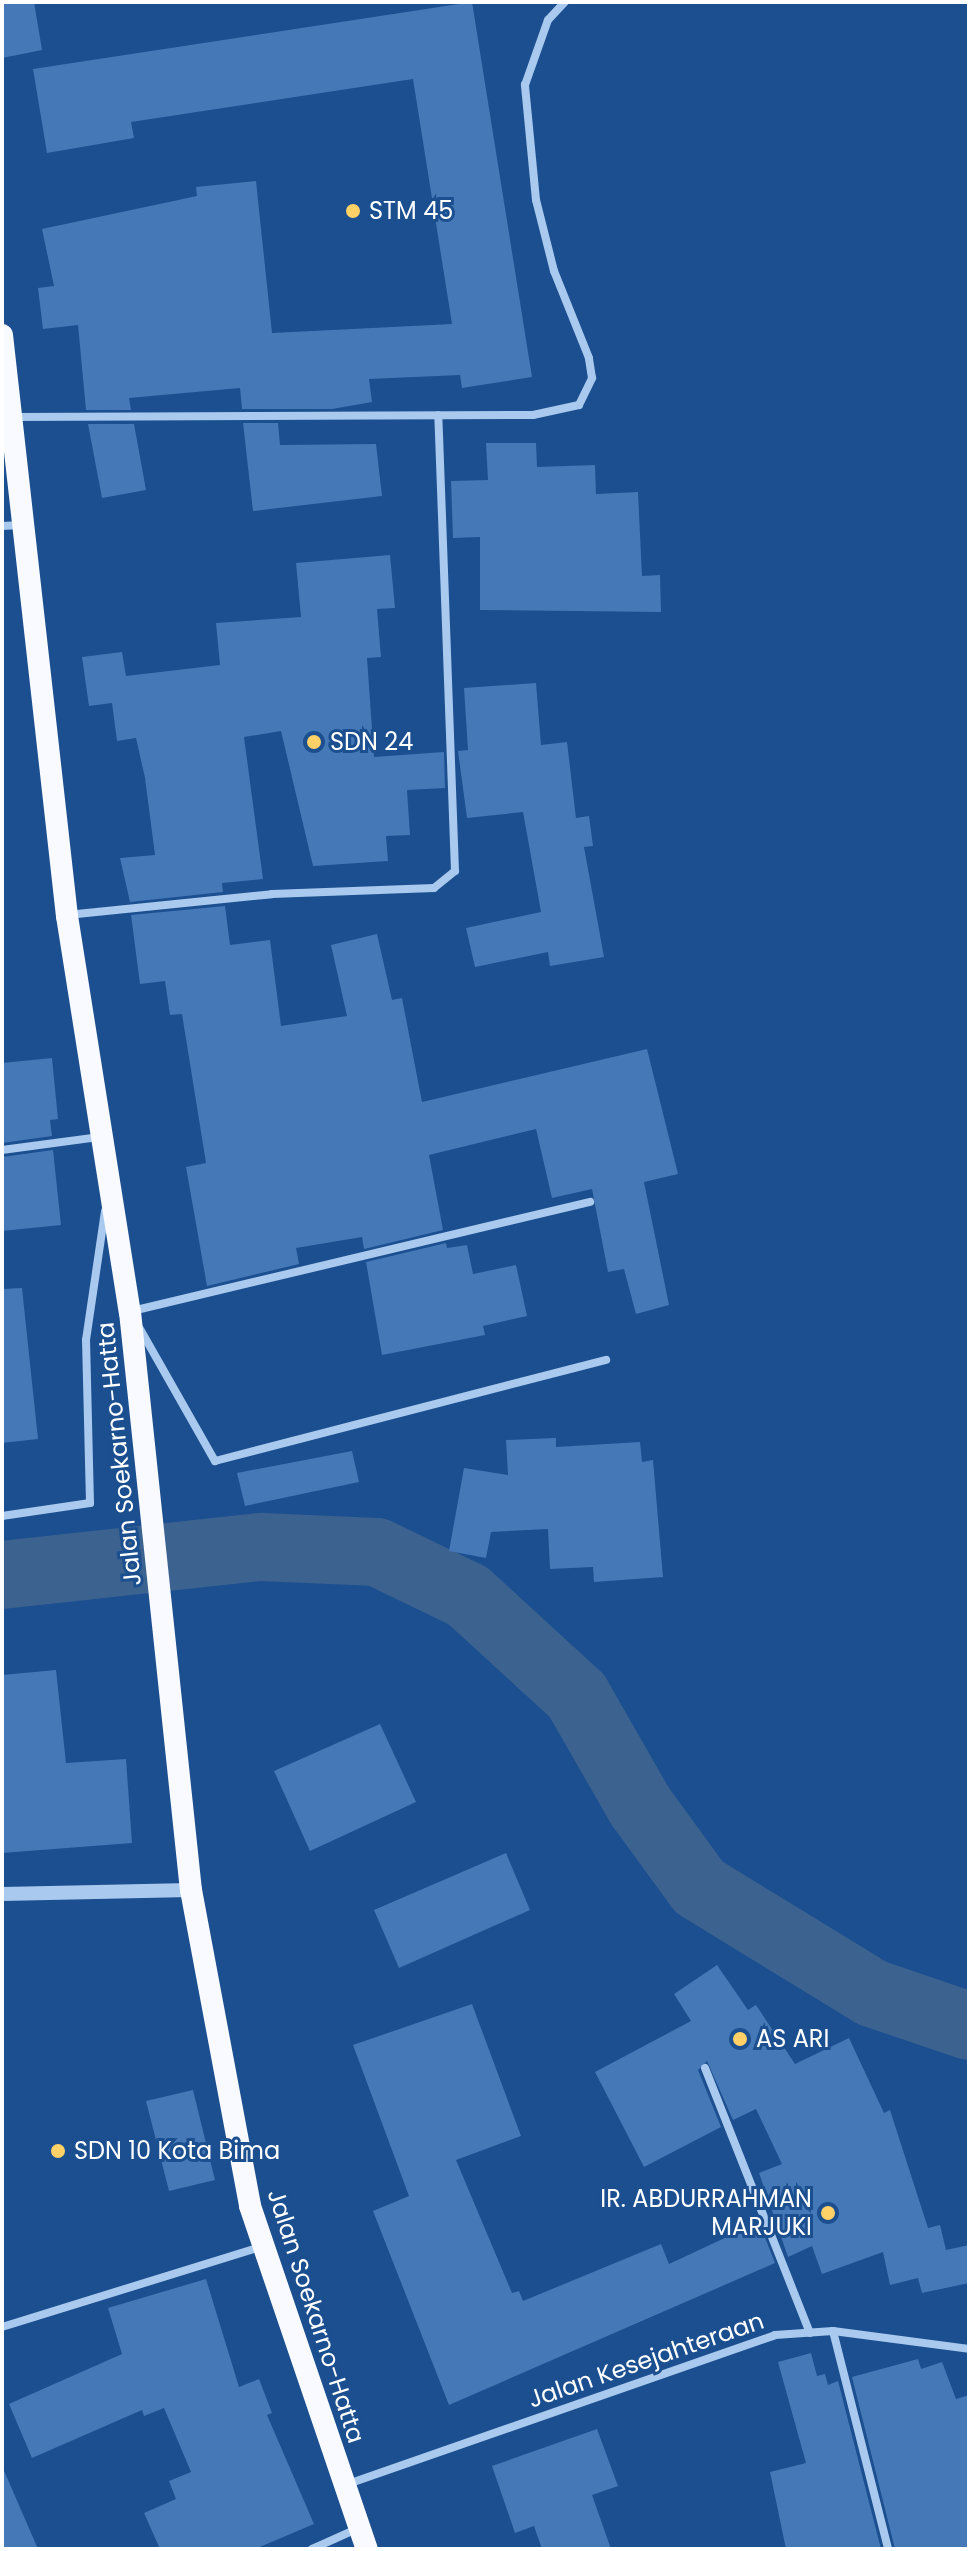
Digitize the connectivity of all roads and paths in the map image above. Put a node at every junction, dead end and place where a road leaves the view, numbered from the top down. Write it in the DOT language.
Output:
graph roads {
  1 [pos="565,2"];
  2 [pos="2,335"];
  3 [pos="438,415"];
  4 [pos="14,417"];
  5 [pos="25,524"];
  6 [pos="2,526"];
  7 [pos="67,916"];
  8 [pos="105,1137"];
  9 [pos="2,1150"];
  10 [pos="110,1177"];
  11 [pos="590,1202"];
  12 [pos="130,1312"];
  13 [pos="606,1360"];
  14 [pos="2,1516"];
  15 [pos="191,1890"];
  16 [pos="2,1894"];
  17 [pos="705,2068"];
  18 [pos="264,2246"];
  19 [pos="2,2327"];
  20 [pos="833,2331"];
  21 [pos="810,2333"];
  22 [pos="969,2349"];
  23 [pos="344,2486"];
  24 [pos="363,2538"];
  25 [pos="312,2549"];
  26 [pos="888,2549"];
  1 -- 3 [label="street"];
  2 -- 4 [label="highway, Jalan Soekarno-Hatta"];
  3 -- 4 [label="street"];
  3 -- 7 [label="street"];
  4 -- 5 [label="highway, Jalan Soekarno-Hatta"];
  5 -- 6 [label="street"];
  5 -- 7 [label="highway, Jalan Soekarno-Hatta"];
  7 -- 8 [label="highway, Jalan Soekarno-Hatta"];
  8 -- 9 [label="street"];
  8 -- 10 [label="highway, Jalan Soekarno-Hatta"];
  10 -- 12 [label="highway, Jalan Soekarno-Hatta"];
  10 -- 14 [label="street"];
  11 -- 12 [label="street"];
  12 -- 13 [label="street"];
  12 -- 15 [label="highway, Jalan Soekarno-Hatta"];
  15 -- 16 [label="street"];
  15 -- 18 [label="highway, Jalan Soekarno-Hatta"];
  17 -- 21 [label="street"];
  18 -- 19 [label="street"];
  18 -- 23 [label="highway, Jalan Soekarno-Hatta"];
  20 -- 21 [label="street, Jalan Kesejahteraan"];
  20 -- 22 [label="street, Jalan Kesejahteraan"];
  20 -- 26 [label="street"];
  21 -- 23 [label="street, Jalan Kesejahteraan"];
  23 -- 24 [label="highway, Jalan Soekarno-Hatta"];
  24 -- 25 [label="street"];
}
